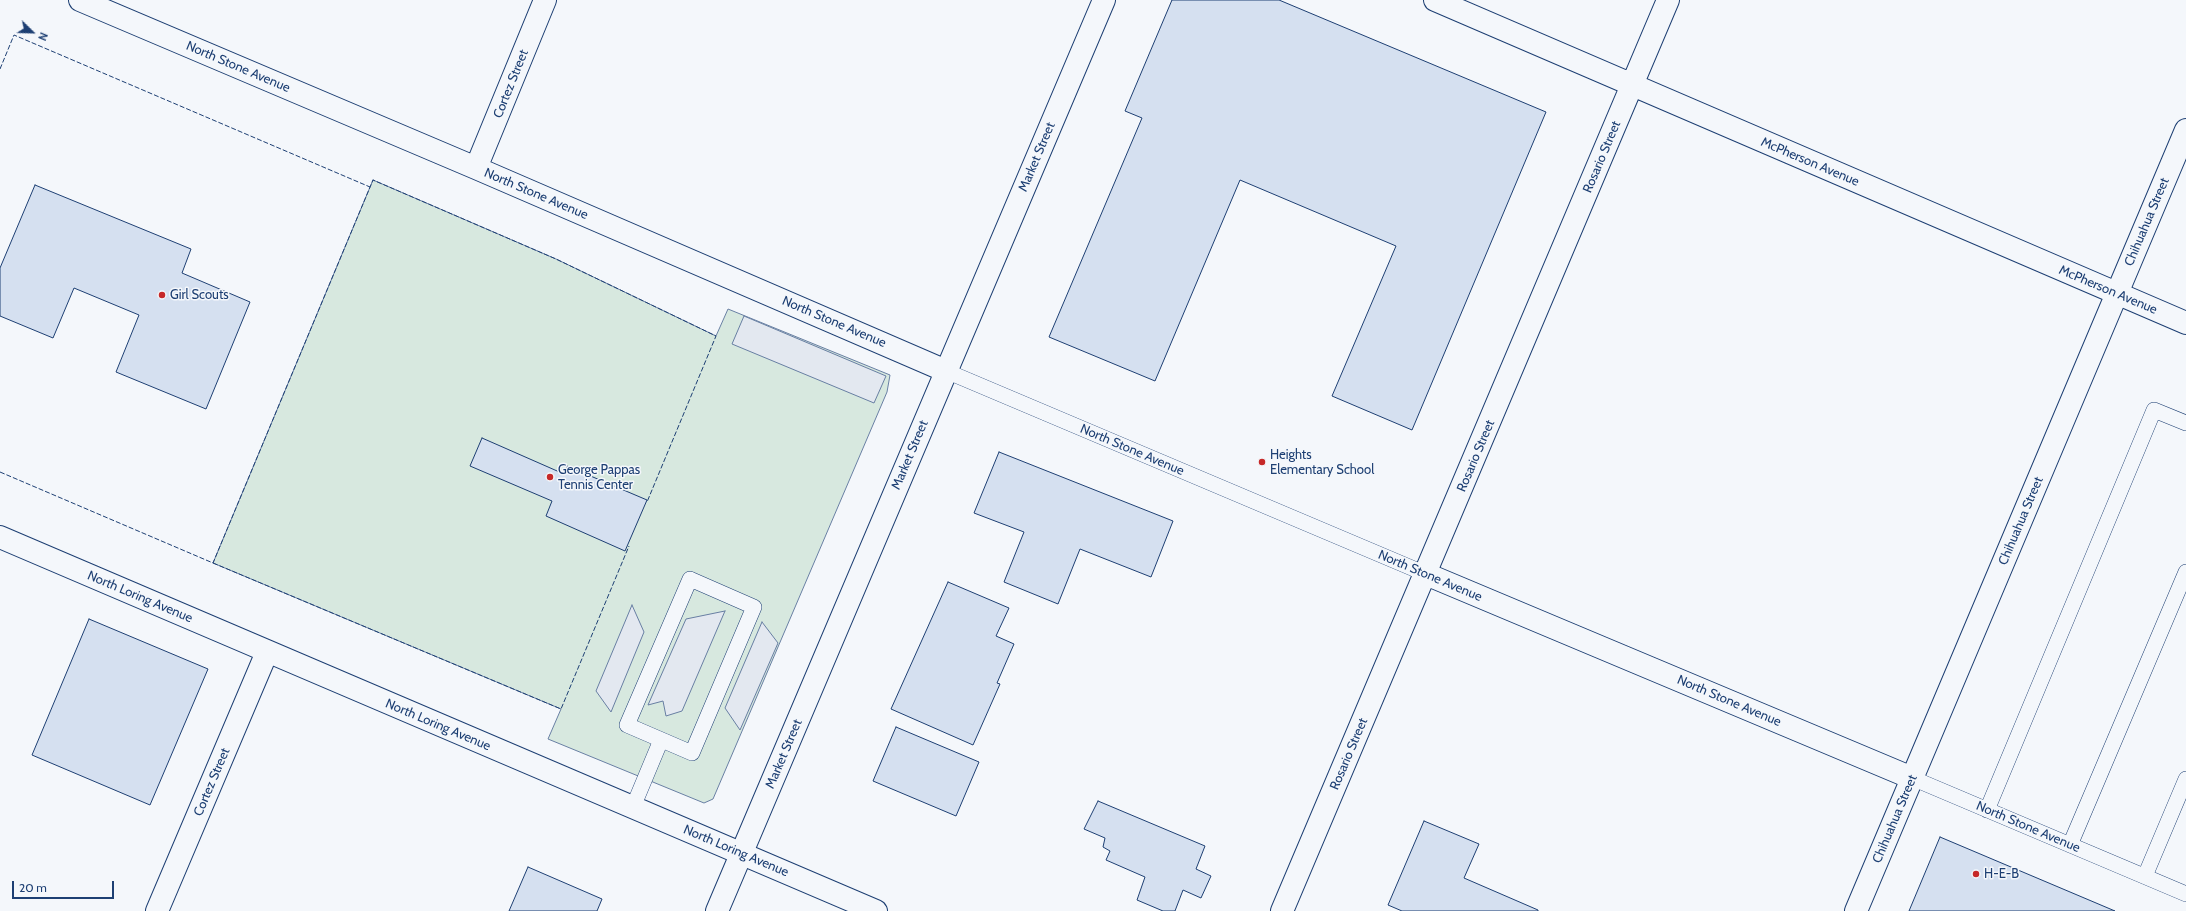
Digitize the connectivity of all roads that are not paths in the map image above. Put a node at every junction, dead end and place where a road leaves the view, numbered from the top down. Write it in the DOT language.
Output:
graph roads {
  1 [pos="80,0"];
  2 [pos="545,0"];
  3 [pos="1104,0"];
  4 [pos="1435,0"];
  5 [pos="1668,0"];
  6 [pos="1632,84"];
  7 [pos="2186,130"];
  8 [pos="476,168"];
  9 [pos="2117,294"];
  10 [pos="2186,323"];
  11 [pos="946,371"];
  12 [pos="2186,423"];
  13 [pos="0,537"];
  14 [pos="2186,572"];
  15 [pos="1426,574"];
  16 [pos="267,652"];
  17 [pos="661,740"];
  18 [pos="1912,778"];
  19 [pos="2186,779"];
  20 [pos="633,807"];
  21 [pos="1987,810"];
  22 [pos="2070,845"];
  23 [pos="741,854"];
  24 [pos="2145,876"];
  25 [pos="2186,894"];
  26 [pos="157,911"];
  27 [pos="717,911"];
  28 [pos="876,911"];
  29 [pos="1282,911"];
  30 [pos="1856,911"];
  1 -- 8 [label="street, North Stone Avenue"];
  2 -- 8 [label="street, Cortez Street"];
  3 -- 11 [label="street, Market Street"];
  4 -- 6 [label="street, McPherson Avenue"];
  5 -- 6 [label="street, Rosario Street"];
  6 -- 9 [label="street, McPherson Avenue"];
  6 -- 15 [label="street, Rosario Street"];
  7 -- 9 [label="street, Chihuahua Street"];
  8 -- 11 [label="street, North Stone Avenue"];
  9 -- 10 [label="street, McPherson Avenue"];
  9 -- 18 [label="street, Chihuahua Street"];
  11 -- 15 [label="lane, North Stone Avenue"];
  11 -- 23 [label="street, Market Street"];
  12 -- 21 [label="lane"];
  13 -- 16 [label="street, North Loring Avenue"];
  14 -- 22 [label="lane"];
  15 -- 18 [label="street, North Stone Avenue"];
  15 -- 29 [label="street, Rosario Street"];
  16 -- 20 [label="street, North Loring Avenue"];
  16 -- 26 [label="street, Cortez Street"];
  17 -- 17 [label="lane"];
  17 -- 20 [label="lane"];
  18 -- 21 [label="lane, North Stone Avenue"];
  18 -- 30 [label="street, Chihuahua Street"];
  19 -- 24 [label="lane"];
  20 -- 23 [label="street, North Loring Avenue"];
  21 -- 22 [label="lane, North Stone Avenue"];
  22 -- 24 [label="lane, North Stone Avenue"];
  23 -- 27 [label="street, Market Street"];
  23 -- 28 [label="street, North Loring Avenue"];
  24 -- 25 [label="lane, North Stone Avenue"];
}
